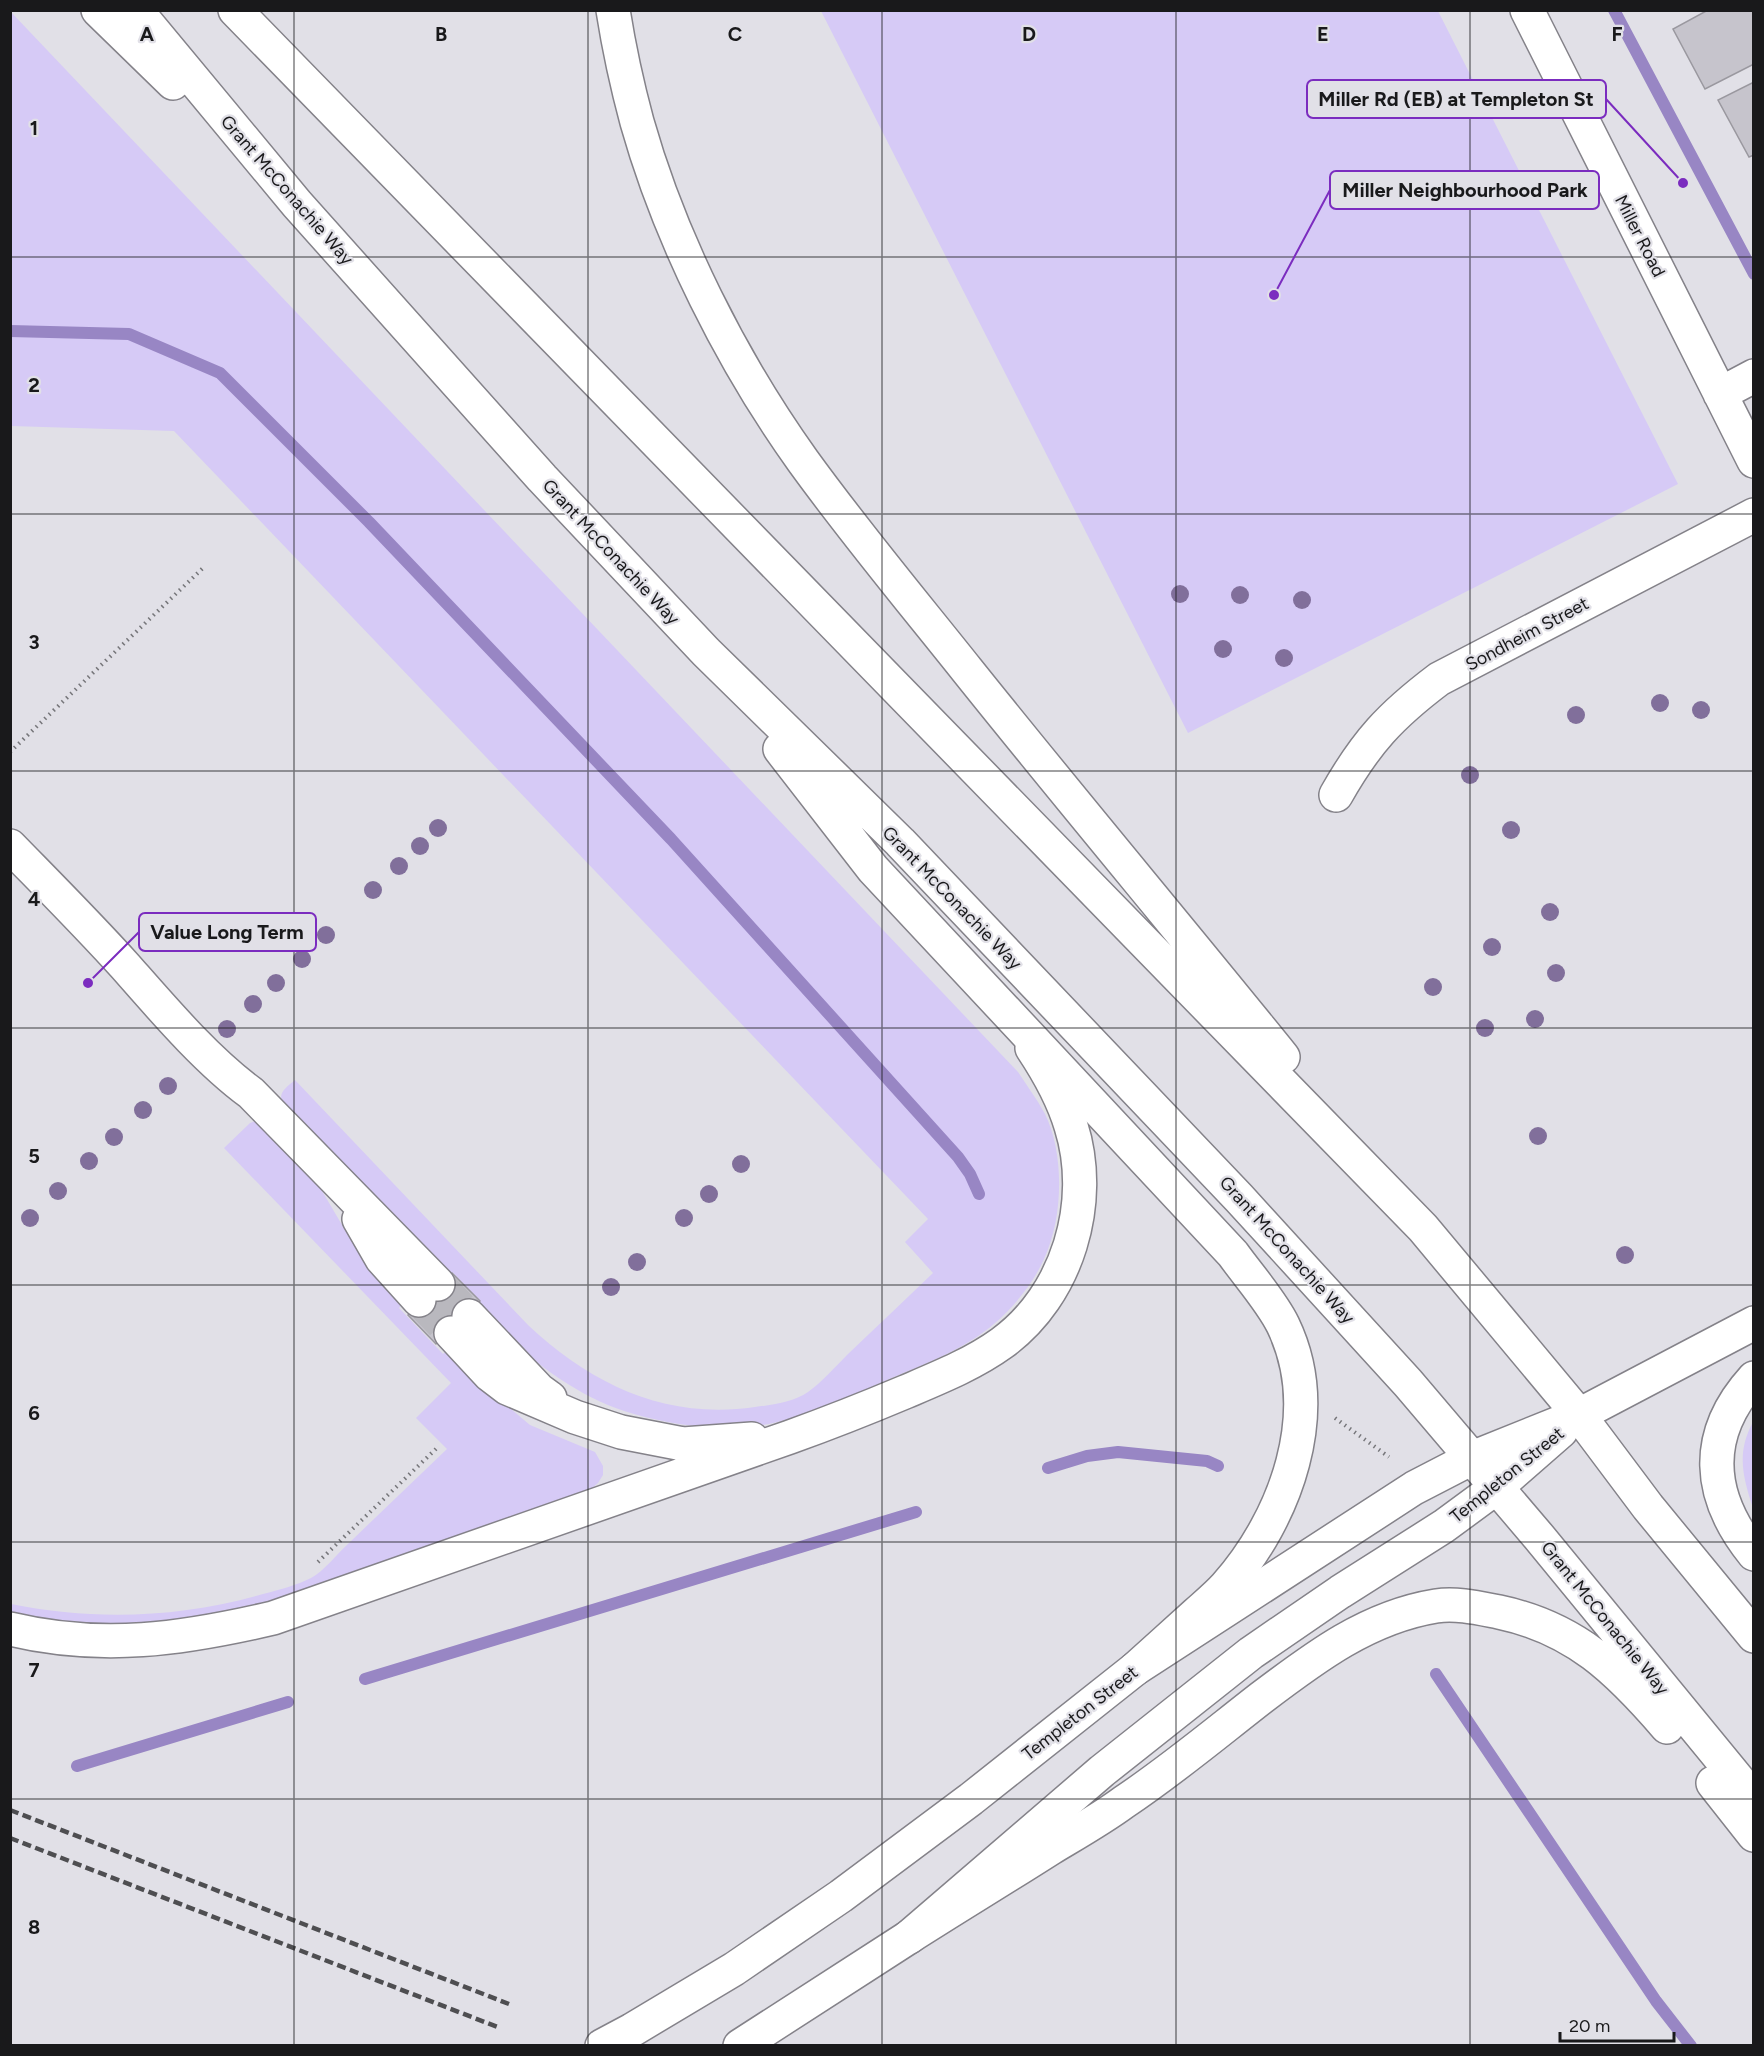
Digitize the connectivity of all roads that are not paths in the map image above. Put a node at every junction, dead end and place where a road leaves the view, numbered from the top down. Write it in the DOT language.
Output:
graph roads {
  1 [pos="98,10"];
  2 [pos="136,10"];
  3 [pos="235,10"];
  4 [pos="613,10"];
  5 [pos="1527,10"];
  6 [pos="297,204"];
  7 [pos="1754,376"];
  8 [pos="1720,394"];
  9 [pos="1754,461"];
  10 [pos="1754,515"];
  11 [pos="706,652"];
  12 [pos="1336,795"];
  13 [pos="10,846"];
  14 [pos="1014,1021"];
  15 [pos="1423,1228"];
  16 [pos="429,1292"];
  17 [pos="1754,1323"];
  18 [pos="460,1324"];
  19 [pos="1754,1378"];
  20 [pos="1579,1415"];
  21 [pos="790,1437"];
  22 [pos="1472,1458"];
  23 [pos="1497,1487"];
  24 [pos="1754,1554"];
  25 [pos="10,1629"];
  26 [pos="1754,1636"];
  27 [pos="1135,1669"];
  28 [pos="1754,1798"];
  29 [pos="1754,1834"];
  30 [pos="909,1937"];
  31 [pos="602,2046"];
  32 [pos="740,2046"];
  1 -- 6 [label="main road"];
  2 -- 6 [label="main road, Grant McConachie Way"];
  3 -- 15 [label="main road"];
  4 -- 15 [label="main road"];
  5 -- 8 [label="main road, Miller Road"];
  6 -- 11 [label="main road, Grant McConachie Way"];
  7 -- 8 [label="main road"];
  8 -- 9 [label="main road, Miller Road"];
  10 -- 12 [label="main road, Sondheim Street"];
  11 -- 14 [label="main road"];
  11 -- 22 [label="main road, Grant McConachie Way"];
  13 -- 16 [label="main road"];
  14 -- 21 [label="main road"];
  14 -- 27 [label="main road"];
  15 -- 20 [label="main road"];
  17 -- 20 [label="main road, Templeton Street"];
  18 -- 21 [label="main road"];
  19 -- 24 [label="main road"];
  20 -- 22 [label="main road, Templeton Street"];
  20 -- 23 [label="main road, Templeton Street"];
  20 -- 26 [label="main road"];
  21 -- 25 [label="main road"];
  22 -- 23 [label="main road, Grant McConachie Way"];
  22 -- 27 [label="main road, Templeton Street"];
  23 -- 28 [label="main road, Grant McConachie Way"];
  23 -- 30 [label="main road, Templeton Street"];
  27 -- 31 [label="main road, Templeton Street"];
  29 -- 30 [label="main road"];
  30 -- 32 [label="main road, Templeton Street"];
}
